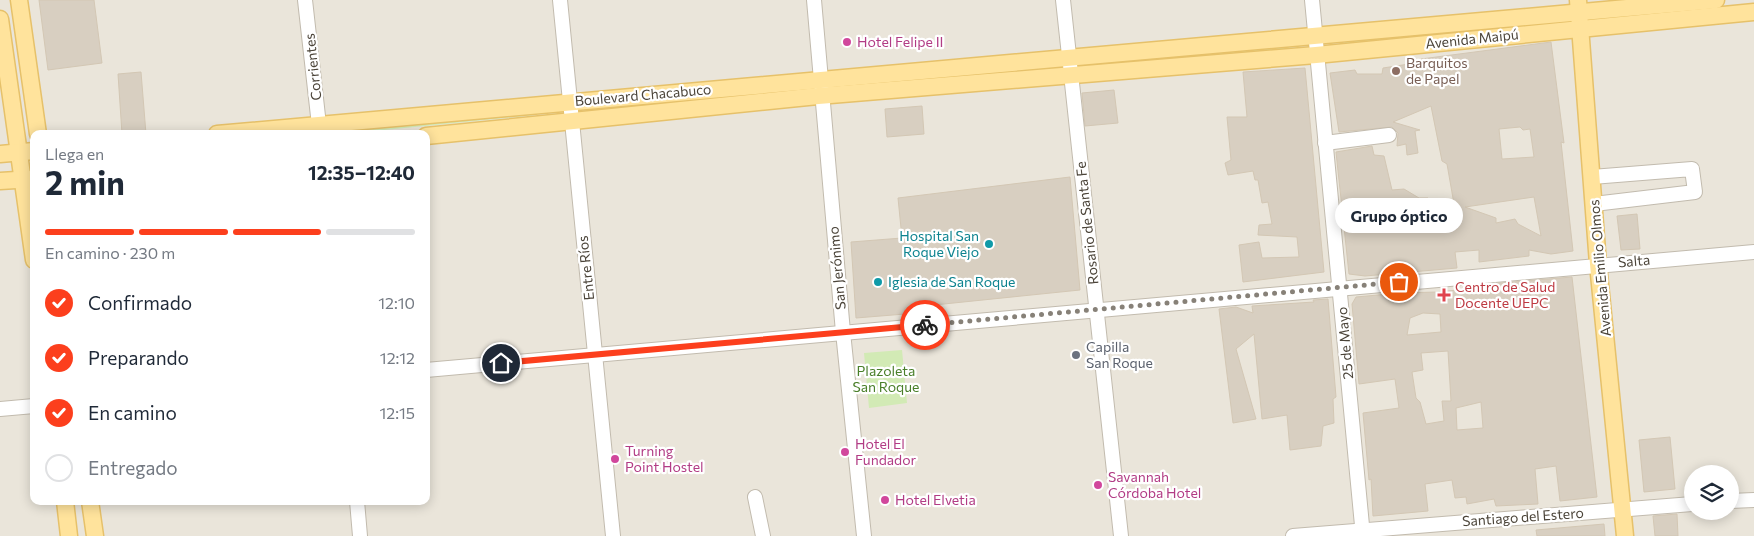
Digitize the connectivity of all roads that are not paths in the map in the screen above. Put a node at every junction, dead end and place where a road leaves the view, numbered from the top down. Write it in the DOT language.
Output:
graph roads {
  1 [pos="19,0"];
  2 [pos="306,0"];
  3 [pos="560,0"];
  4 [pos="814,0"];
  5 [pos="1063,0"];
  6 [pos="1312,0"];
  7 [pos="1716,0"];
  8 [pos="1754,12"];
  9 [pos="1579,13"];
  10 [pos="0,19"];
  11 [pos="1315,37"];
  12 [pos="1316,55"];
  13 [pos="1069,58"];
  14 [pos="1070,75"];
  15 [pos="821,79"];
  16 [pos="822,96"];
  17 [pos="570,102"];
  18 [pos="572,120"];
  19 [pos="320,129"];
  20 [pos="37,130"];
  21 [pos="299,130"];
  22 [pos="430,136"];
  23 [pos="1389,136"];
  24 [pos="1325,143"];
  25 [pos="26,151"];
  26 [pos="0,154"];
  27 [pos="1592,177"];
  28 [pos="28,179"];
  29 [pos="0,181"];
  30 [pos="1594,204"];
  31 [pos="30,206"];
  32 [pos="1754,252"];
  33 [pos="1598,264"];
  34 [pos="1339,287"];
  35 [pos="1096,310"];
  36 [pos="843,332"];
  37 [pos="595,355"];
  38 [pos="430,370"];
  39 [pos="30,406"];
  40 [pos="0,409"];
  41 [pos="755,497"];
  42 [pos="1754,500"];
  43 [pos="1739,501"];
  44 [pos="65,505"];
  45 [pos="91,505"];
  46 [pos="357,505"];
  47 [pos="1684,505"];
  48 [pos="1624,509"];
  49 [pos="1363,533"];
  50 [pos="69,536"];
  51 [pos="95,536"];
  52 [pos="360,536"];
  53 [pos="613,536"];
  54 [pos="763,536"];
  55 [pos="864,536"];
  56 [pos="1121,536"];
  57 [pos="1293,536"];
  58 [pos="1625,536"];
  1 -- 20 [label="main road"];
  2 -- 19 [label="street, Corrientes"];
  3 -- 17 [label="street, Entre Ríos"];
  4 -- 15 [label="street, San Jerónimo"];
  5 -- 13 [label="street, Rosario de Santa Fe"];
  6 -- 11 [label="street, 25 de Mayo"];
  7 -- 9 [label="main road, Avenida Maipú"];
  8 -- 9 [label="main road, Avenida Maipú"];
  9 -- 11 [label="main road, Avenida Maipú"];
  9 -- 12 [label="main road, Avenida Maipú"];
  9 -- 27 [label="main road, Avenida Emilio Olmos"];
  10 -- 25 [label="main road"];
  11 -- 12 [label="street, 25 de Mayo"];
  11 -- 13 [label="main road, Avenida Maipú"];
  12 -- 14 [label="main road, Avenida Maipú"];
  12 -- 24 [label="street, 25 de Mayo"];
  13 -- 14 [label="street, Rosario de Santa Fe"];
  13 -- 15 [label="main road, Boulevard Chacabuco"];
  14 -- 16 [label="main road, Boulevard Chacabuco"];
  14 -- 35 [label="street, Rosario de Santa Fe"];
  15 -- 16 [label="street, San Jerónimo"];
  15 -- 17 [label="main road, Boulevard Chacabuco"];
  16 -- 18 [label="main road, Boulevard Chacabuco"];
  16 -- 36 [label="street, San Jerónimo"];
  17 -- 18 [label="street, Entre Ríos"];
  17 -- 19 [label="main road, Boulevard Chacabuco"];
  18 -- 22 [label="main road, Boulevard Chacabuco"];
  18 -- 37 [label="street, Entre Ríos"];
  19 -- 21 [label="main road, Boulevard Chacabuco"];
  23 -- 24 [label="street"];
  24 -- 34 [label="street, 25 de Mayo"];
  25 -- 26 [label="main road"];
  25 -- 28 [label="main road"];
  27 -- 30 [label="main road, Avenida Emilio Olmos"];
  27 -- 30 [label="street"];
  28 -- 29 [label="main road"];
  28 -- 31 [label="main road"];
  30 -- 33 [label="main road, Avenida Emilio Olmos"];
  32 -- 33 [label="street, Salta"];
  33 -- 34 [label="street, Salta"];
  33 -- 48 [label="main road, Avenida Emilio Olmos"];
  34 -- 35 [label="street, Salta"];
  34 -- 49 [label="street, 25 de Mayo"];
  35 -- 36 [label="street, Salta"];
  35 -- 56 [label="street, Rosario de Santa Fe"];
  36 -- 37 [label="street, Salta"];
  36 -- 55 [label="street, San Jerónimo"];
  37 -- 38 [label="street, Salta"];
  37 -- 53 [label="street, Entre Ríos"];
  39 -- 40 [label="street"];
  41 -- 54 [label="street"];
  42 -- 43 [label="street"];
  44 -- 50 [label="main road"];
  45 -- 51 [label="main road"];
  46 -- 52 [label="street"];
  47 -- 48 [label="street, Santiago del Estero"];
  48 -- 49 [label="street, Santiago del Estero"];
  48 -- 58 [label="main road, Avenida Emilio Olmos"];
  49 -- 57 [label="street, Santiago del Estero"];
}
